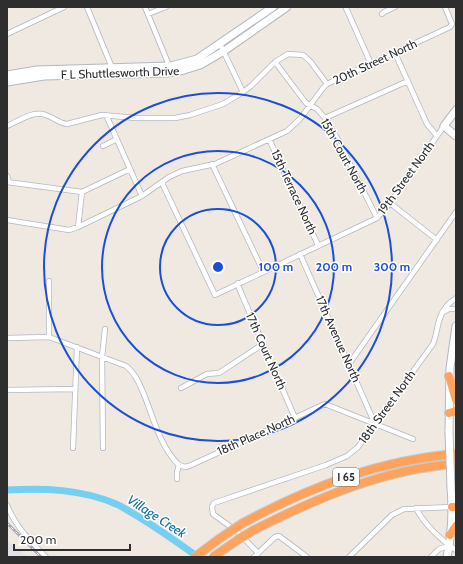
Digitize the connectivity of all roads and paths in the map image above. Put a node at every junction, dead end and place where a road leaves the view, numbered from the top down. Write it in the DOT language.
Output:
graph roads {
  1 [pos="64,7"];
  2 [pos="87,7"];
  3 [pos="145,7"];
  4 [pos="166,7"];
  5 [pos="273,7"];
  6 [pos="287,7"];
  7 [pos="395,7"];
  8 [pos="445,7"];
  9 [pos="346,8"];
  10 [pos="148,14"];
  11 [pos="382,14"];
  12 [pos="450,27"];
  13 [pos="456,28"];
  14 [pos="7,34"];
  15 [pos="220,44"];
  16 [pos="224,51"];
  17 [pos="395,53"];
  18 [pos="275,62"];
  19 [pos="370,64"];
  20 [pos="170,69"];
  21 [pos="113,71"];
  22 [pos="7,75"];
  23 [pos="408,81"];
  24 [pos="7,82"];
  25 [pos="327,84"];
  26 [pos="243,92"];
  27 [pos="311,106"];
  28 [pos="456,110"];
  29 [pos="107,117"];
  30 [pos="325,118"];
  31 [pos="7,126"];
  32 [pos="444,126"];
  33 [pos="437,136"];
  34 [pos="456,136"];
  35 [pos="117,139"];
  36 [pos="269,139"];
  37 [pos="103,146"];
  38 [pos="212,164"];
  39 [pos="130,169"];
  40 [pos="7,176"];
  41 [pos="163,181"];
  42 [pos="8,182"];
  43 [pos="82,192"];
  44 [pos="142,196"];
  45 [pos="390,203"];
  46 [pos="456,212"];
  47 [pos="377,218"];
  48 [pos="7,220"];
  49 [pos="78,227"];
  50 [pos="437,240"];
  51 [pos="318,245"];
  52 [pos="300,254"];
  53 [pos="263,271"];
  54 [pos="49,281"];
  55 [pos="238,283"];
  56 [pos="456,298"];
  57 [pos="456,309"];
  58 [pos="443,312"];
  59 [pos="456,326"];
  60 [pos="105,329"];
  61 [pos="49,337"];
  62 [pos="7,338"];
  63 [pos="263,344"];
  64 [pos="77,347"];
  65 [pos="102,357"];
  66 [pos="349,364"];
  67 [pos="449,376"];
  68 [pos="181,388"];
  69 [pos="74,389"];
  70 [pos="7,390"];
  71 [pos="456,400"];
  72 [pos="453,412"];
  73 [pos="295,418"];
  74 [pos="375,424"];
  75 [pos="413,439"];
  76 [pos="73,448"];
  77 [pos="103,448"];
  78 [pos="456,454"];
  79 [pos="456,464"];
  80 [pos="180,466"];
  81 [pos="177,479"];
  82 [pos="7,505"];
  83 [pos="454,507"];
  84 [pos="416,508"];
  85 [pos="456,526"];
  86 [pos="450,535"];
  87 [pos="453,548"];
  88 [pos="258,553"];
  89 [pos="46,557"];
  90 [pos="195,557"];
  91 [pos="212,557"];
  92 [pos="254,557"];
  93 [pos="307,557"];
  94 [pos="349,557"];
  95 [pos="431,557"];
  96 [pos="447,557"];
  1 -- 14 [label="street"];
  2 -- 21 [label="street"];
  3 -- 10 [label="street"];
  4 -- 10 [label="street"];
  5 -- 15 [label="main road, F L Shuttlesworth Drive"];
  6 -- 16 [label="main road, F L Shuttlesworth Drive"];
  7 -- 11 [label="street"];
  8 -- 12 [label="street"];
  9 -- 19 [label="street"];
  10 -- 20 [label="street"];
  12 -- 13 [label="street"];
  12 -- 17 [label="street, 20th Street North"];
  15 -- 16 [label="street"];
  15 -- 20 [label="main road, F L Shuttlesworth Drive"];
  16 -- 20 [label="main road, F L Shuttlesworth Drive"];
  16 -- 26 [label="street"];
  17 -- 19 [label="street, 20th Street North"];
  17 -- 23 [label="street"];
  18 -- 25 [label="street"];
  18 -- 26 [label="street"];
  18 -- 27 [label="street, 15th Court North"];
  19 -- 25 [label="street, 20th Street North"];
  20 -- 21 [label="main road, F L Shuttlesworth Drive"];
  21 -- 22 [label="main road, F L Shuttlesworth Drive"];
  21 -- 24 [label="main road, F L Shuttlesworth Drive"];
  23 -- 30 [label="street"];
  23 -- 33 [label="street"];
  25 -- 27 [label="street, 20th Street North"];
  26 -- 29 [label="street"];
  27 -- 30 [label="street, 15th Court North"];
  27 -- 36 [label="street, 20th Street North"];
  28 -- 32 [label="main road, 19th Street North"];
  29 -- 31 [label="street"];
  29 -- 35 [label="street"];
  30 -- 47 [label="street, 15th Court North"];
  32 -- 33 [label="street, 19th Street North"];
  32 -- 34 [label="main road"];
  33 -- 45 [label="street, 19th Street North"];
  35 -- 37 [label="street"];
  35 -- 39 [label="street"];
  36 -- 38 [label="street, 20th Street North"];
  36 -- 51 [label="street, 15th Terrace North"];
  38 -- 41 [label="street, 20th Street North"];
  38 -- 53 [label="street"];
  39 -- 43 [label="street"];
  39 -- 44 [label="street"];
  40 -- 42 [label="street"];
  41 -- 44 [label="street, 20th Street North"];
  41 -- 55 [label="street, 19th Street North"];
  42 -- 43 [label="street"];
  43 -- 49 [label="street"];
  44 -- 49 [label="street, 20th Street North"];
  45 -- 47 [label="street, 19th Street North"];
  45 -- 50 [label="street"];
  46 -- 50 [label="street"];
  47 -- 51 [label="street, 19th Street North"];
  48 -- 49 [label="street"];
  50 -- 66 [label="street"];
  51 -- 52 [label="street, 19th Street North"];
  52 -- 53 [label="street, 19th Street North"];
  52 -- 66 [label="street, 17th Avenue North"];
  53 -- 55 [label="street, 19th Street North"];
  54 -- 61 [label="street"];
  55 -- 63 [label="street, 17th Court North"];
  56 -- 58 [label="street, 18th Street North"];
  57 -- 58 [label="street"];
  58 -- 74 [label="street, 18th Street North"];
  59 -- 67 [label="main road"];
  60 -- 65 [label="street"];
  61 -- 62 [label="street"];
  61 -- 64 [label="street"];
  63 -- 68 [label="street"];
  63 -- 73 [label="street, 17th Court North"];
  64 -- 65 [label="street"];
  64 -- 69 [label="street"];
  65 -- 77 [label="street"];
  65 -- 80 [label="street"];
  66 -- 74 [label="street, 17th Avenue North"];
  67 -- 71 [label="highway"];
  67 -- 72 [label="main road"];
  69 -- 70 [label="street"];
  69 -- 76 [label="street"];
  72 -- 83 [label="main road, bridge"];
  73 -- 74 [label="street, 18th Place North"];
  73 -- 80 [label="street, 18th Place North"];
  74 -- 75 [label="street"];
  74 -- 88 [label="street, 18th Street North"];
  78 -- 90 [label="highway, I 65, bridge"];
  79 -- 91 [label="highway, I 65, bridge"];
  80 -- 81 [label="street"];
  82 -- 89 [label="street"];
  83 -- 84 [label="street"];
  83 -- 86 [label="main road"];
  84 -- 87 [label="street"];
  84 -- 94 [label="street"];
  85 -- 86 [label="highway"];
  86 -- 87 [label="main road"];
  87 -- 95 [label="street"];
  87 -- 96 [label="main road"];
  88 -- 92 [label="street"];
  88 -- 93 [label="street"];
}
